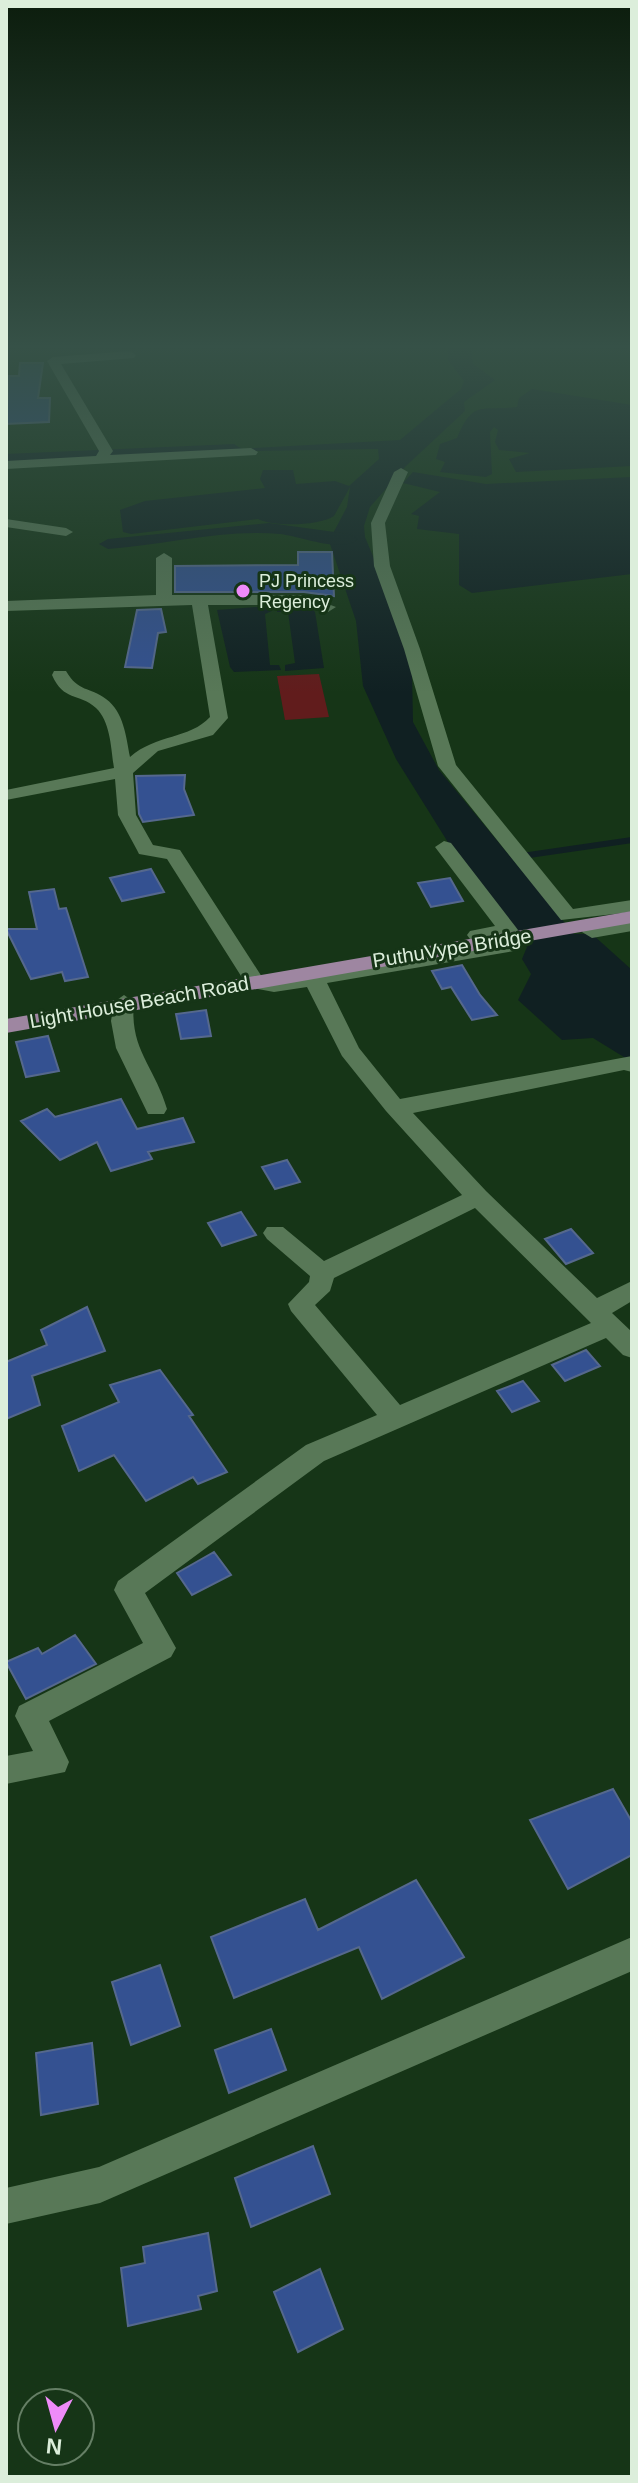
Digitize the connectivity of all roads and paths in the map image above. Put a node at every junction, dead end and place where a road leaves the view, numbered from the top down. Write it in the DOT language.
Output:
graph roads {
  1 [pos="50,461"];
  2 [pos="6,465"];
  3 [pos="401,472"];
  4 [pos="6,523"];
  5 [pos="66,532"];
  6 [pos="164,558"];
  7 [pos="164,599"];
  8 [pos="199,600"];
  9 [pos="6,606"];
  10 [pos="328,607"];
  11 [pos="60,675"];
  12 [pos="124,772"];
  13 [pos="6,795"];
  14 [pos="444,847"];
  15 [pos="632,906"];
  16 [pos="632,917"];
  17 [pos="632,925"];
  18 [pos="592,932"];
  19 [pos="514,945"];
  20 [pos="314,979"];
  21 [pos="263,980"];
  22 [pos="124,1002"];
  23 [pos="6,1026"];
  24 [pos="632,1065"];
  25 [pos="394,1106"];
  26 [pos="156,1109"];
  27 [pos="478,1197"];
  28 [pos="275,1233"];
  29 [pos="322,1273"];
  30 [pos="632,1290"];
  31 [pos="602,1319"];
  32 [pos="632,1348"];
  33 [pos="395,1418"];
  34 [pos="6,1770"];
  35 [pos="632,1954"];
  36 [pos="6,2206"];
  1 -- 2 [label="street"];
  3 -- 15 [label="street"];
  4 -- 5 [label="street"];
  6 -- 7 [label="street"];
  7 -- 8 [label="street"];
  7 -- 9 [label="street"];
  8 -- 10 [label="street"];
  8 -- 12 [label="street"];
  11 -- 12 [label="street"];
  12 -- 13 [label="street"];
  12 -- 21 [label="street"];
  14 -- 21 [label="street"];
  16 -- 21 [label="main road, PuthuVype Bridge"];
  17 -- 18 [label="street"];
  19 -- 20 [label="street"];
  20 -- 21 [label="street"];
  20 -- 25 [label="street"];
  21 -- 22 [label="main road, Light House Beach Road"];
  22 -- 23 [label="main road, Light House Beach Road"];
  22 -- 26 [label="street"];
  24 -- 25 [label="street"];
  25 -- 27 [label="street"];
  27 -- 29 [label="street"];
  27 -- 31 [label="street"];
  28 -- 29 [label="street"];
  29 -- 33 [label="street"];
  30 -- 31 [label="street"];
  31 -- 32 [label="street"];
  31 -- 33 [label="street"];
  33 -- 34 [label="street"];
  35 -- 36 [label="street"];
}
